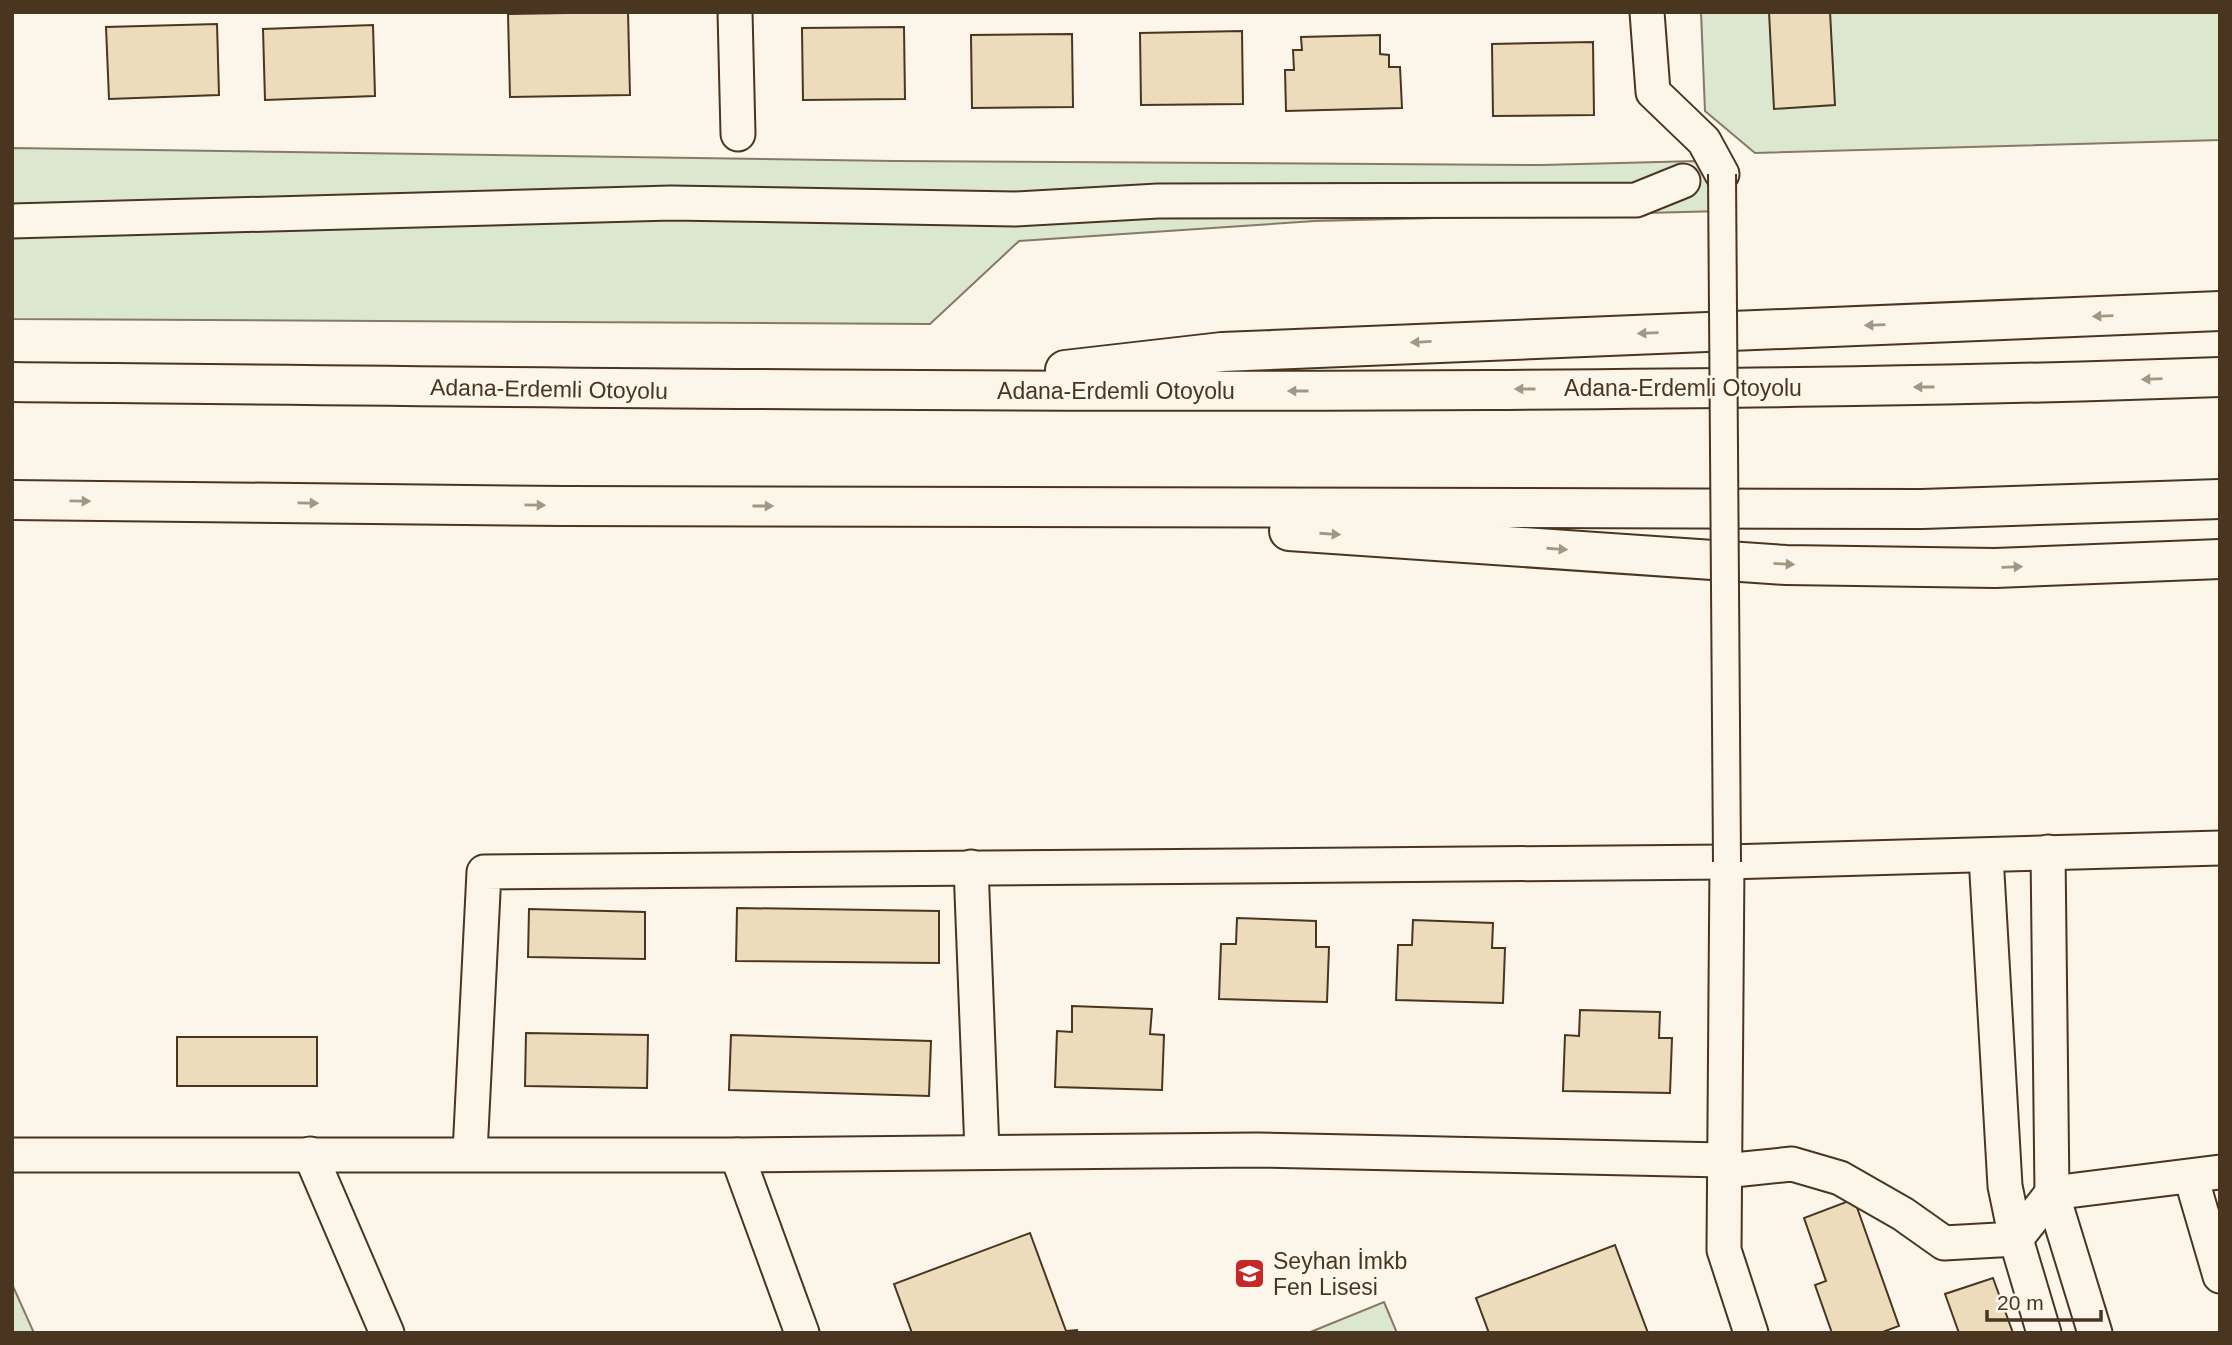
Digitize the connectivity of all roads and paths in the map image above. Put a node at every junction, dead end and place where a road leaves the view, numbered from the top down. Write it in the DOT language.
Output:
graph roads {
  1 [pos="736,12"];
  2 [pos="1647,12"];
  3 [pos="738,134"];
  4 [pos="1722,174"];
  5 [pos="1683,181"];
  6 [pos="12,221"];
  7 [pos="2220,311"];
  8 [pos="2220,377"];
  9 [pos="12,382"];
  10 [pos="894,391"];
  11 [pos="2220,499"];
  12 [pos="12,500"];
  13 [pos="944,507"];
  14 [pos="2220,559"];
  15 [pos="2220,848"];
  16 [pos="2048,852"];
  17 [pos="1986,856"];
  18 [pos="1727,862"];
  19 [pos="971,867"];
  20 [pos="982,1151"];
  21 [pos="470,1153"];
  22 [pos="310,1154"];
  23 [pos="12,1155"];
  24 [pos="737,1155"];
  25 [pos="1724,1166"];
  26 [pos="2205,1174"];
  27 [pos="2052,1193"];
  28 [pos="2015,1239"];
  29 [pos="2220,1276"];
  30 [pos="387,1333"];
  31 [pos="802,1333"];
  32 [pos="1751,1333"];
  33 [pos="2044,1333"];
  34 [pos="2095,1333"];
  1 -- 3 [label="street"];
  2 -- 4 [label="street"];
  4 -- 18 [label="street, bridge"];
  5 -- 6 [label="street"];
  7 -- 10 [label="highway, one-way"];
  8 -- 10 [label="highway, Adana-Erdemli Otoyolu, one-way"];
  9 -- 10 [label="highway, Adana-Erdemli Otoyolu"];
  11 -- 13 [label="highway"];
  12 -- 13 [label="highway, one-way"];
  13 -- 14 [label="highway, one-way"];
  15 -- 16 [label="street"];
  16 -- 17 [label="street"];
  16 -- 27 [label="street"];
  17 -- 18 [label="street"];
  17 -- 28 [label="street"];
  18 -- 19 [label="street"];
  18 -- 25 [label="street"];
  19 -- 20 [label="street"];
  19 -- 21 [label="street"];
  20 -- 24 [label="street"];
  20 -- 25 [label="street"];
  21 -- 22 [label="street"];
  21 -- 24 [label="street"];
  22 -- 23 [label="street"];
  22 -- 30 [label="street"];
  24 -- 31 [label="street"];
  25 -- 28 [label="street"];
  25 -- 32 [label="street"];
  26 -- 27 [label="street"];
  26 -- 29 [label="street"];
  27 -- 28 [label="street"];
  27 -- 34 [label="street"];
  28 -- 33 [label="street"];
}
